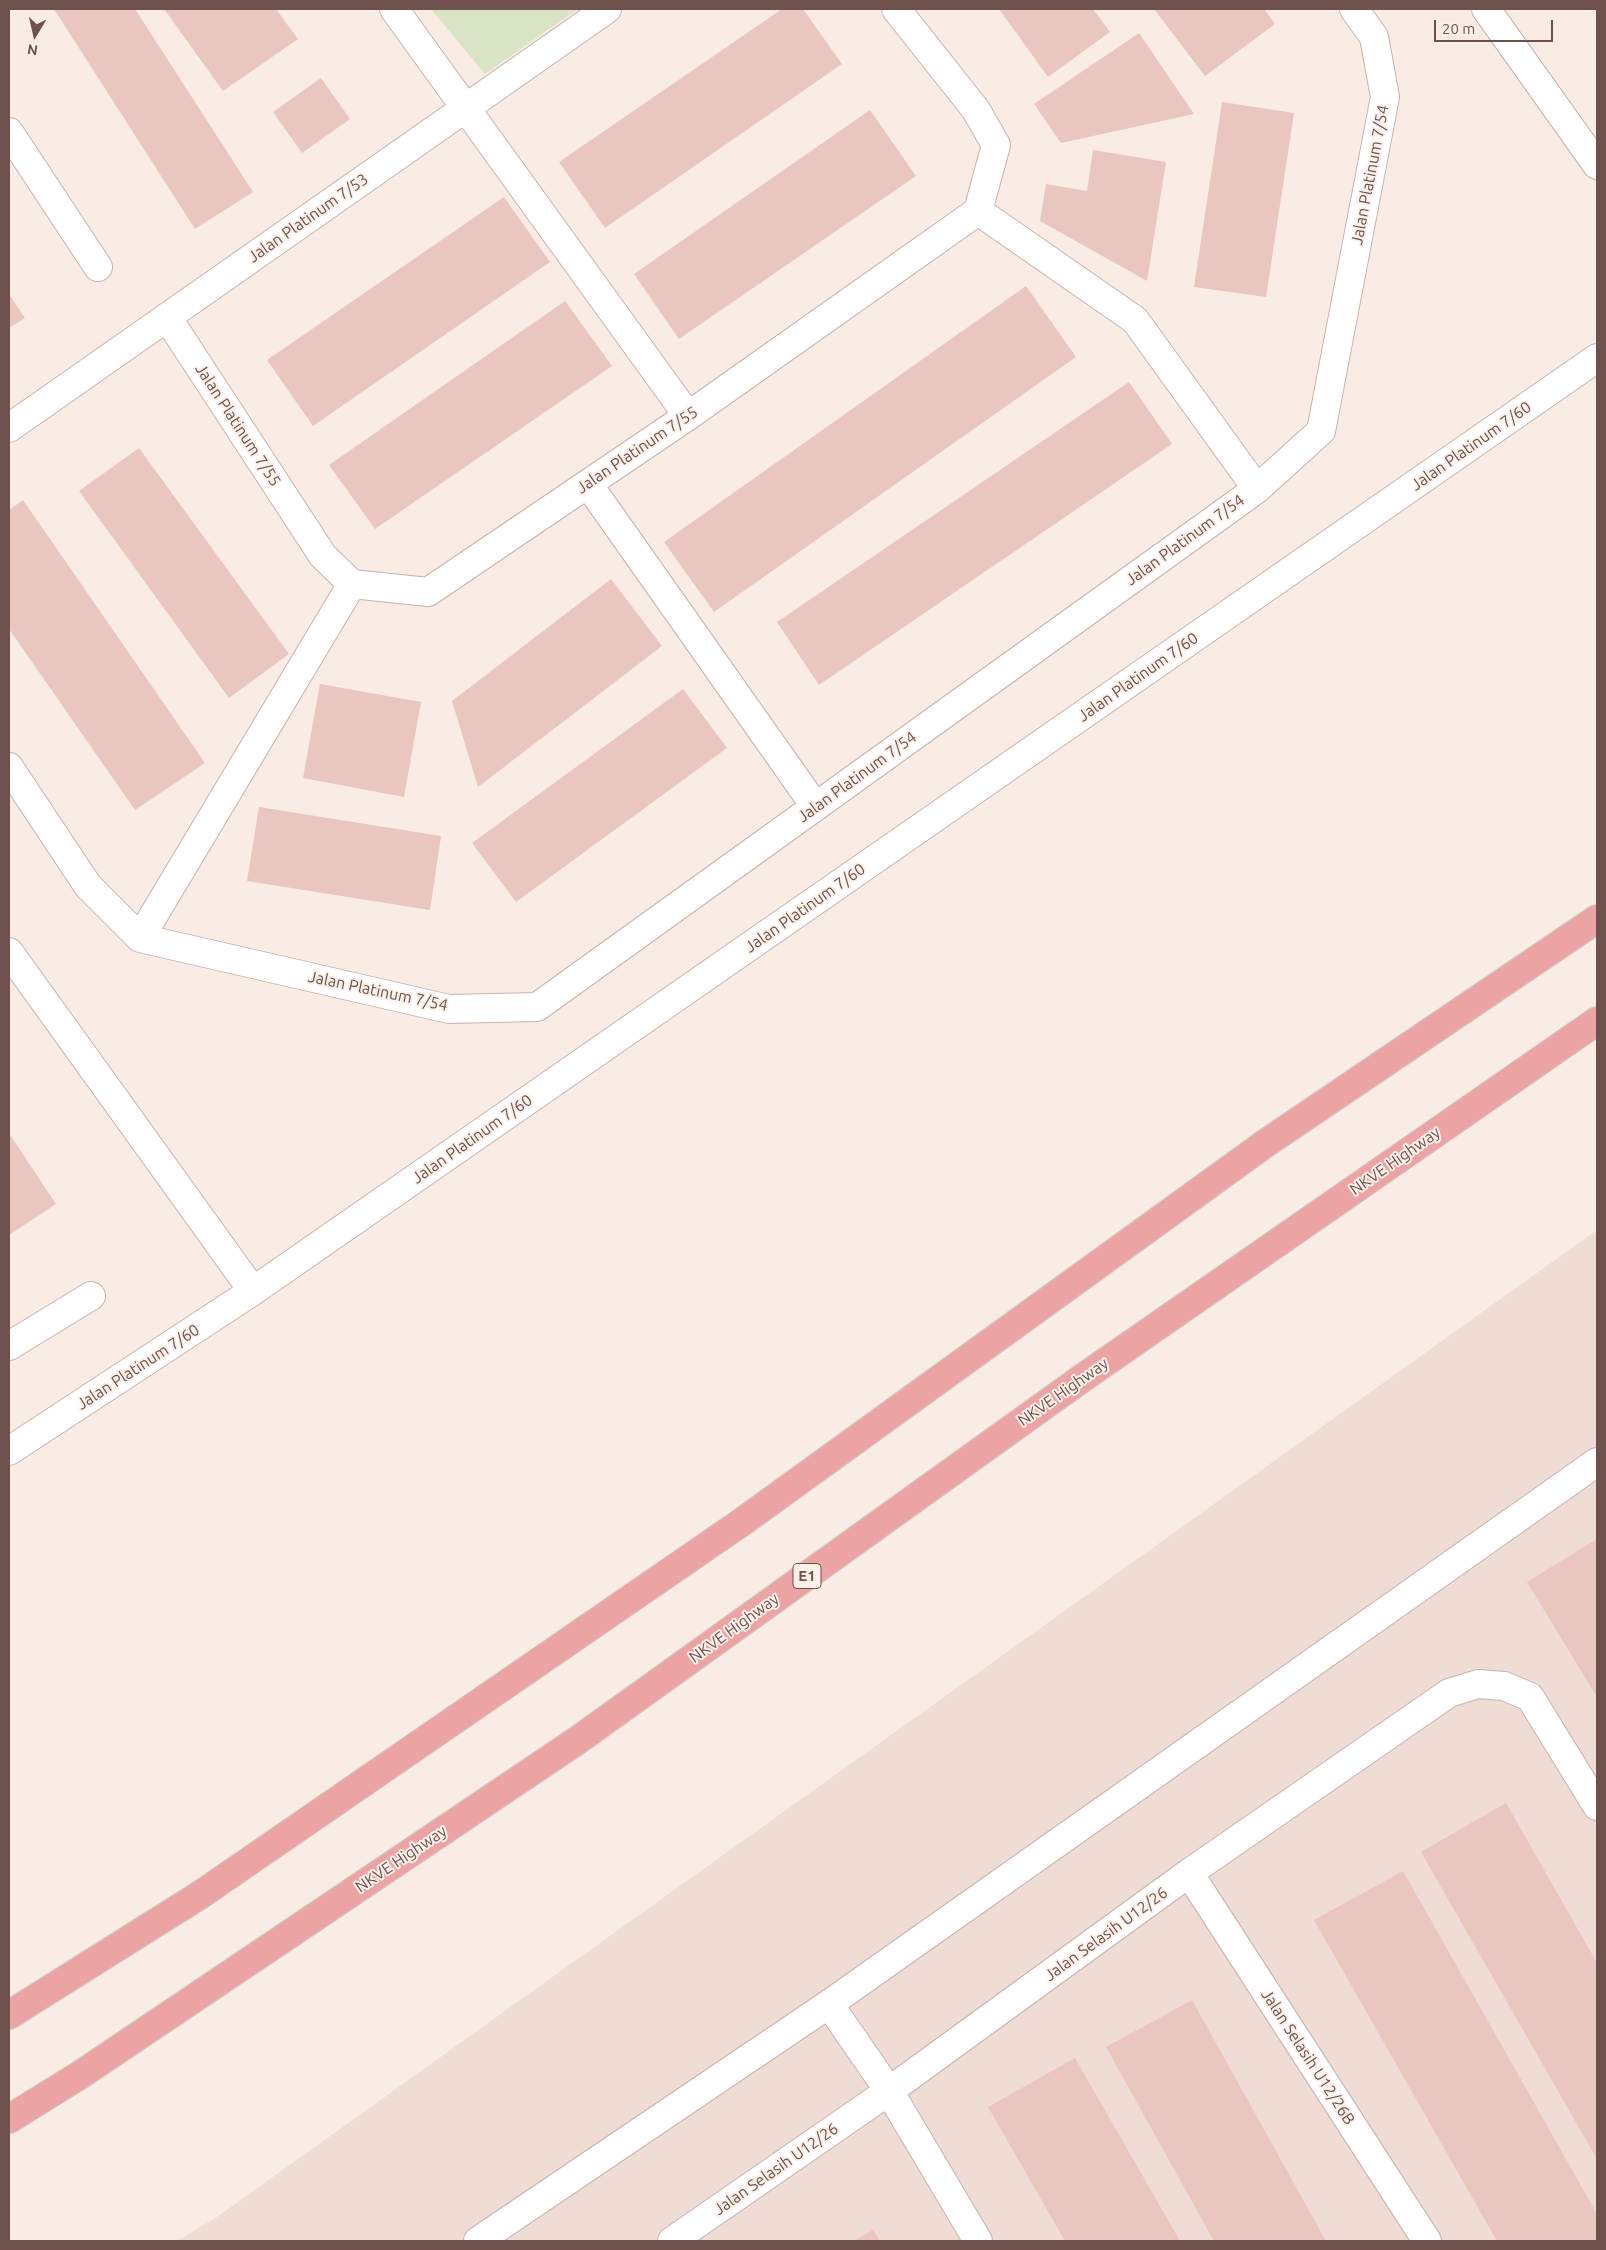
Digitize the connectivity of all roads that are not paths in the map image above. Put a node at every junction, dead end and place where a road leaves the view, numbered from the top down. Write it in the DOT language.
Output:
graph roads {
  1 [pos="394,9"];
  2 [pos="607,9"];
  3 [pos="896,9"];
  4 [pos="1354,9"];
  5 [pos="1486,9"];
  6 [pos="465,108"];
  7 [pos="9,132"];
  8 [pos="1595,158"];
  9 [pos="978,211"];
  10 [pos="98,266"];
  11 [pos="167,317"];
  12 [pos="1597,358"];
  13 [pos="688,416"];
  14 [pos="9,428"];
  15 [pos="588,484"];
  16 [pos="1257,488"];
  17 [pos="352,584"];
  18 [pos="9,767"];
  19 [pos="815,806"];
  20 [pos="1597,918"];
  21 [pos="140,938"];
  22 [pos="9,952"];
  23 [pos="1597,1021"];
  24 [pos="253,1291"];
  25 [pos="90,1296"];
  26 [pos="9,1346"];
  27 [pos="9,1451"];
  28 [pos="1597,1462"];
  29 [pos="1597,1806"];
  30 [pos="1189,1874"];
  31 [pos="829,2004"];
  32 [pos="9,2015"];
  33 [pos="889,2092"];
  34 [pos="9,2119"];
  35 [pos="478,2241"];
  36 [pos="672,2241"];
  37 [pos="978,2241"];
  38 [pos="1427,2241"];
  1 -- 6 [label="street"];
  2 -- 6 [label="street, Jalan Platinum 7/53"];
  3 -- 9 [label="street"];
  4 -- 16 [label="street, Jalan Platinum 7/54"];
  5 -- 8 [label="street"];
  6 -- 11 [label="street, Jalan Platinum 7/53"];
  6 -- 13 [label="street"];
  7 -- 10 [label="street"];
  9 -- 13 [label="street, Jalan Platinum 7/55"];
  9 -- 16 [label="street"];
  11 -- 14 [label="street, Jalan Platinum 7/53"];
  11 -- 17 [label="street, Jalan Platinum 7/55"];
  12 -- 24 [label="street, Jalan Platinum 7/60"];
  13 -- 15 [label="street, Jalan Platinum 7/55"];
  15 -- 17 [label="street, Jalan Platinum 7/55"];
  15 -- 19 [label="street"];
  16 -- 19 [label="street, Jalan Platinum 7/54"];
  17 -- 21 [label="street"];
  18 -- 21 [label="street"];
  19 -- 21 [label="street, Jalan Platinum 7/54"];
  20 -- 32 [label="highway"];
  22 -- 24 [label="street"];
  23 -- 34 [label="highway, NKVE Highway / E1"];
  24 -- 27 [label="street, Jalan Platinum 7/60"];
  25 -- 26 [label="street"];
  28 -- 31 [label="street"];
  29 -- 30 [label="street, Jalan Selasih U12/26"];
  30 -- 33 [label="street, Jalan Selasih U12/26"];
  30 -- 38 [label="street, Jalan Selasih U12/26B"];
  31 -- 33 [label="street"];
  31 -- 35 [label="street"];
  33 -- 36 [label="street, Jalan Selasih U12/26"];
  33 -- 37 [label="street"];
}
